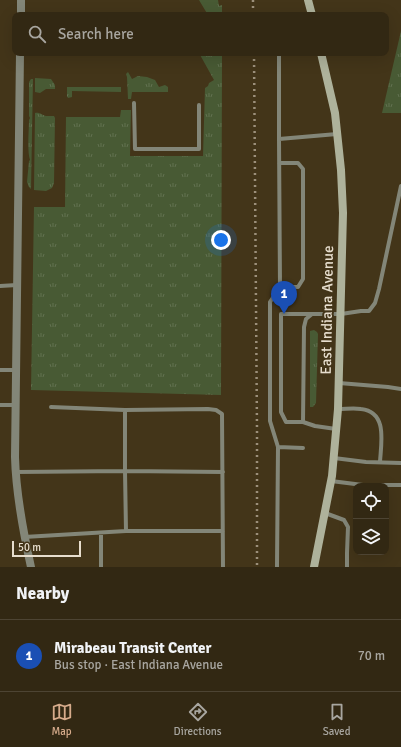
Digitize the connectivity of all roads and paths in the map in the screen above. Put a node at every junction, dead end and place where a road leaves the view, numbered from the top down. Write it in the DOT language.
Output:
graph roads {
  1 [pos="21,0"];
  2 [pos="308,0"];
  3 [pos="21,12"];
  4 [pos="311,12"];
  5 [pos="20,56"];
  6 [pos="279,56"];
  7 [pos="322,56"];
  8 [pos="134,103"];
  9 [pos="199,105"];
  10 [pos="338,134"];
  11 [pos="279,140"];
  12 [pos="279,163"];
  13 [pos="401,186"];
  14 [pos="17,285"];
  15 [pos="0,286"];
  16 [pos="280,287"];
  17 [pos="312,314"];
  18 [pos="341,314"];
  19 [pos="0,370"];
  20 [pos="16,370"];
  21 [pos="339,383"];
  22 [pos="401,389"];
  23 [pos="0,405"];
  24 [pos="15,405"];
  25 [pos="50,407"];
  26 [pos="338,409"];
  27 [pos="125,410"];
  28 [pos="303,422"];
  29 [pos="336,429"];
  30 [pos="278,448"];
  31 [pos="303,448"];
  32 [pos="334,458"];
  33 [pos="380,462"];
  34 [pos="401,463"];
  35 [pos="125,471"];
  36 [pos="15,472"];
  37 [pos="223,472"];
  38 [pos="330,481"];
  39 [pos="401,485"];
  40 [pos="325,513"];
  41 [pos="126,531"];
  42 [pos="223,531"];
  43 [pos="100,533"];
  44 [pos="24,537"];
  45 [pos="31,567"];
  46 [pos="101,567"];
  47 [pos="223,567"];
  48 [pos="277,567"];
  49 [pos="314,567"];
  50 [pos="347,567"];
  1 -- 3 [label="street"];
  2 -- 4 [label="main road"];
  5 -- 14 [label="street"];
  6 -- 11 [label="lane"];
  7 -- 10 [label="main road, East Indiana Avenue"];
  8 -- 9 [label="lane"];
  10 -- 11 [label="lane"];
  10 -- 18 [label="main road, East Indiana Avenue"];
  11 -- 12 [label="lane"];
  12 -- 16 [label="lane"];
  12 -- 16 [label="lane"];
  13 -- 18 [label="lane"];
  14 -- 15 [label="lane"];
  14 -- 20 [label="street"];
  16 -- 30 [label="lane"];
  17 -- 18 [label="lane"];
  17 -- 28 [label="lane"];
  17 -- 28 [label="lane"];
  18 -- 21 [label="main road, East Indiana Avenue"];
  19 -- 20 [label="lane"];
  20 -- 24 [label="street"];
  21 -- 22 [label="lane"];
  21 -- 26 [label="main road, East Indiana Avenue"];
  23 -- 24 [label="lane"];
  24 -- 36 [label="street"];
  25 -- 27 [label="lane"];
  26 -- 29 [label="main road, East Indiana Avenue"];
  26 -- 33 [label="lane"];
  27 -- 35 [label="lane"];
  27 -- 37 [label="lane"];
  28 -- 29 [label="lane"];
  29 -- 32 [label="main road, East Indiana Avenue"];
  30 -- 31 [label="lane"];
  30 -- 48 [label="lane"];
  32 -- 33 [label="lane"];
  32 -- 38 [label="main road, East Indiana Avenue"];
  33 -- 34 [label="lane"];
  35 -- 36 [label="lane"];
  35 -- 37 [label="lane"];
  35 -- 41 [label="lane"];
  36 -- 44 [label="street"];
  37 -- 42 [label="lane"];
  38 -- 39 [label="lane"];
  38 -- 40 [label="main road, East Indiana Avenue"];
  40 -- 49 [label="main road, East Indiana Avenue"];
  40 -- 50 [label="lane"];
  41 -- 42 [label="lane"];
  41 -- 43 [label="lane"];
  42 -- 47 [label="lane"];
  43 -- 44 [label="lane"];
  43 -- 46 [label="lane"];
  44 -- 45 [label="street"];
}
